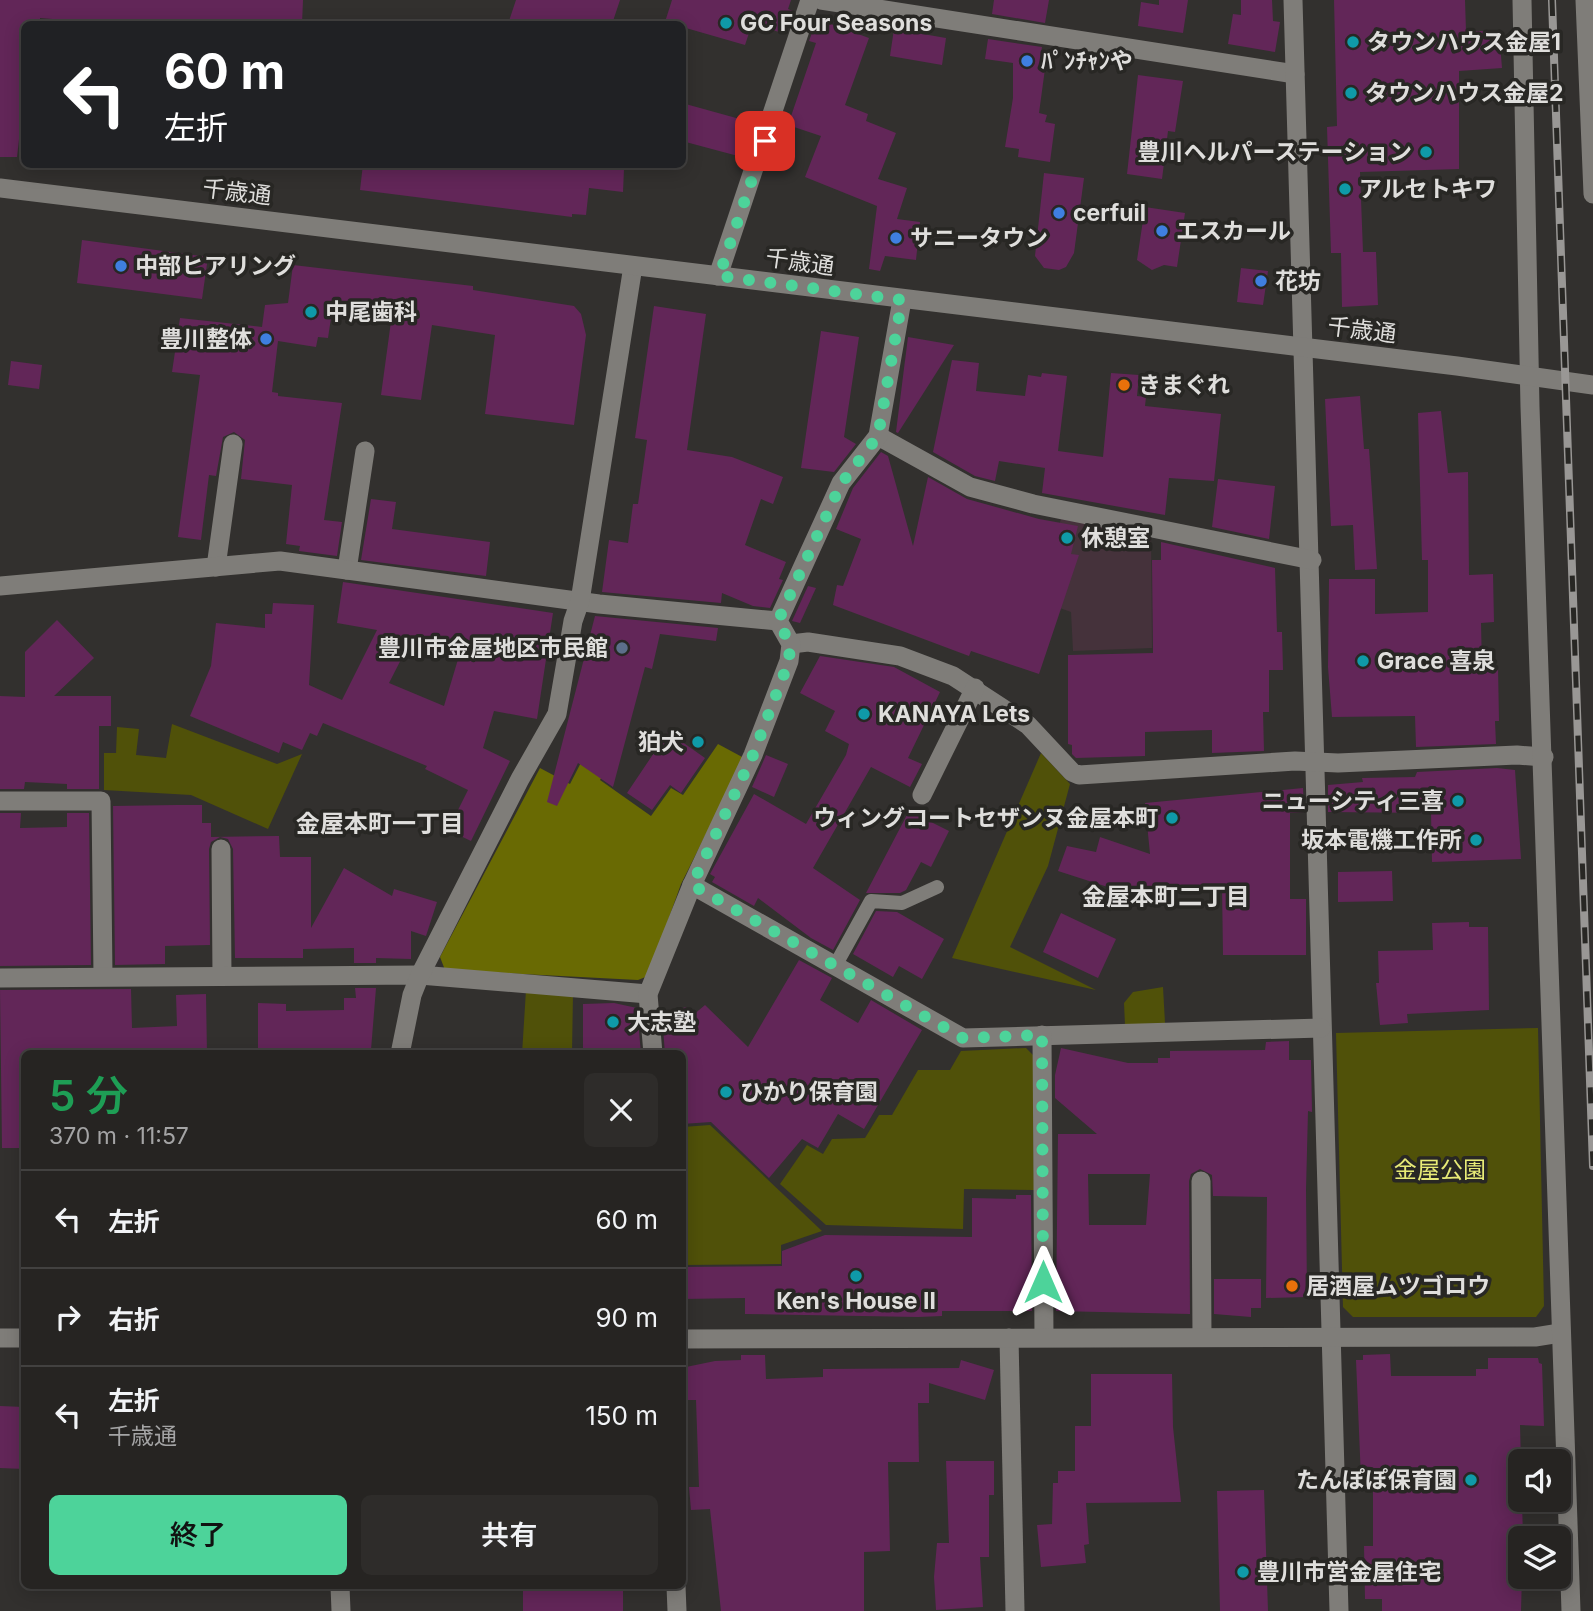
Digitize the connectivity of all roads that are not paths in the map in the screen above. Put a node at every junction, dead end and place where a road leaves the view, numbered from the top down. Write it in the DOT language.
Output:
graph roads {
  1 [pos="810,0"];
  2 [pos="821,0"];
  3 [pos="1293,0"];
  4 [pos="1522,0"];
  5 [pos="1585,0"];
  6 [pos="1295,74"];
  7 [pos="0,188"];
  8 [pos="1593,194"];
  9 [pos="634,266"];
  10 [pos="719,276"];
  11 [pos="902,300"];
  12 [pos="1304,348"];
  13 [pos="1531,377"];
  14 [pos="1593,385"];
  15 [pos="878,436"];
  16 [pos="233,444"];
  17 [pos="365,451"];
  18 [pos="1312,560"];
  19 [pos="216,567"];
  20 [pos="347,570"];
  21 [pos="0,586"];
  22 [pos="580,601"];
  23 [pos="778,621"];
  24 [pos="790,644"];
  25 [pos="975,688"];
  26 [pos="1544,757"];
  27 [pos="1317,762"];
  28 [pos="922,795"];
  29 [pos="0,801"];
  30 [pos="221,849"];
  31 [pos="692,885"];
  32 [pos="937,887"];
  33 [pos="835,966"];
  34 [pos="420,975"];
  35 [pos="103,976"];
  36 [pos="222,976"];
  37 [pos="0,978"];
  38 [pos="648,994"];
  39 [pos="1321,1028"];
  40 [pos="1042,1035"];
  41 [pos="401,1050"];
  42 [pos="653,1050"];
  43 [pos="1201,1181"];
  44 [pos="1560,1333"];
  45 [pos="1202,1336"];
  46 [pos="1331,1336"];
  47 [pos="1044,1337"];
  48 [pos="0,1338"];
  49 [pos="21,1338"];
  50 [pos="1009,1338"];
  51 [pos="686,1339"];
  52 [pos="341,1589"];
  53 [pos="676,1589"];
  54 [pos="341,1611"];
  55 [pos="677,1611"];
  56 [pos="1015,1611"];
  57 [pos="1339,1611"];
  58 [pos="1571,1611"];
  1 -- 10 [label="street"];
  2 -- 6 [label="street"];
  3 -- 6 [label="street"];
  4 -- 13 [label="street"];
  5 -- 8 [label="street"];
  6 -- 12 [label="street"];
  7 -- 9 [label="street, 千歳通"];
  9 -- 10 [label="street, 千歳通"];
  9 -- 22 [label="street"];
  10 -- 11 [label="street, 千歳通"];
  11 -- 12 [label="street, 千歳通"];
  11 -- 15 [label="street"];
  12 -- 13 [label="street, 千歳通"];
  12 -- 18 [label="street"];
  13 -- 14 [label="street, 千歳通"];
  13 -- 26 [label="street"];
  15 -- 18 [label="street"];
  15 -- 23 [label="street"];
  16 -- 19 [label="street"];
  17 -- 20 [label="street"];
  18 -- 27 [label="street"];
  19 -- 20 [label="street"];
  19 -- 21 [label="street"];
  20 -- 22 [label="street"];
  22 -- 23 [label="street"];
  22 -- 34 [label="street"];
  23 -- 24 [label="street"];
  24 -- 25 [label="street"];
  24 -- 31 [label="street"];
  25 -- 27 [label="street"];
  25 -- 28 [label="street"];
  26 -- 27 [label="street"];
  26 -- 44 [label="street"];
  27 -- 39 [label="street"];
  29 -- 35 [label="street"];
  30 -- 36 [label="street"];
  31 -- 33 [label="street"];
  31 -- 38 [label="street"];
  32 -- 33 [label="lane"];
  33 -- 40 [label="street"];
  34 -- 36 [label="street"];
  34 -- 38 [label="street"];
  34 -- 41 [label="street"];
  35 -- 36 [label="street"];
  35 -- 37 [label="street"];
  38 -- 42 [label="street"];
  39 -- 40 [label="street"];
  39 -- 46 [label="street"];
  40 -- 47 [label="street"];
  43 -- 45 [label="street"];
  44 -- 46 [label="street"];
  44 -- 58 [label="street"];
  45 -- 46 [label="street"];
  45 -- 47 [label="street"];
  46 -- 57 [label="street"];
  47 -- 50 [label="street"];
  48 -- 49 [label="street"];
  50 -- 51 [label="street"];
  50 -- 56 [label="street"];
  52 -- 54 [label="street"];
  53 -- 55 [label="street"];
}
